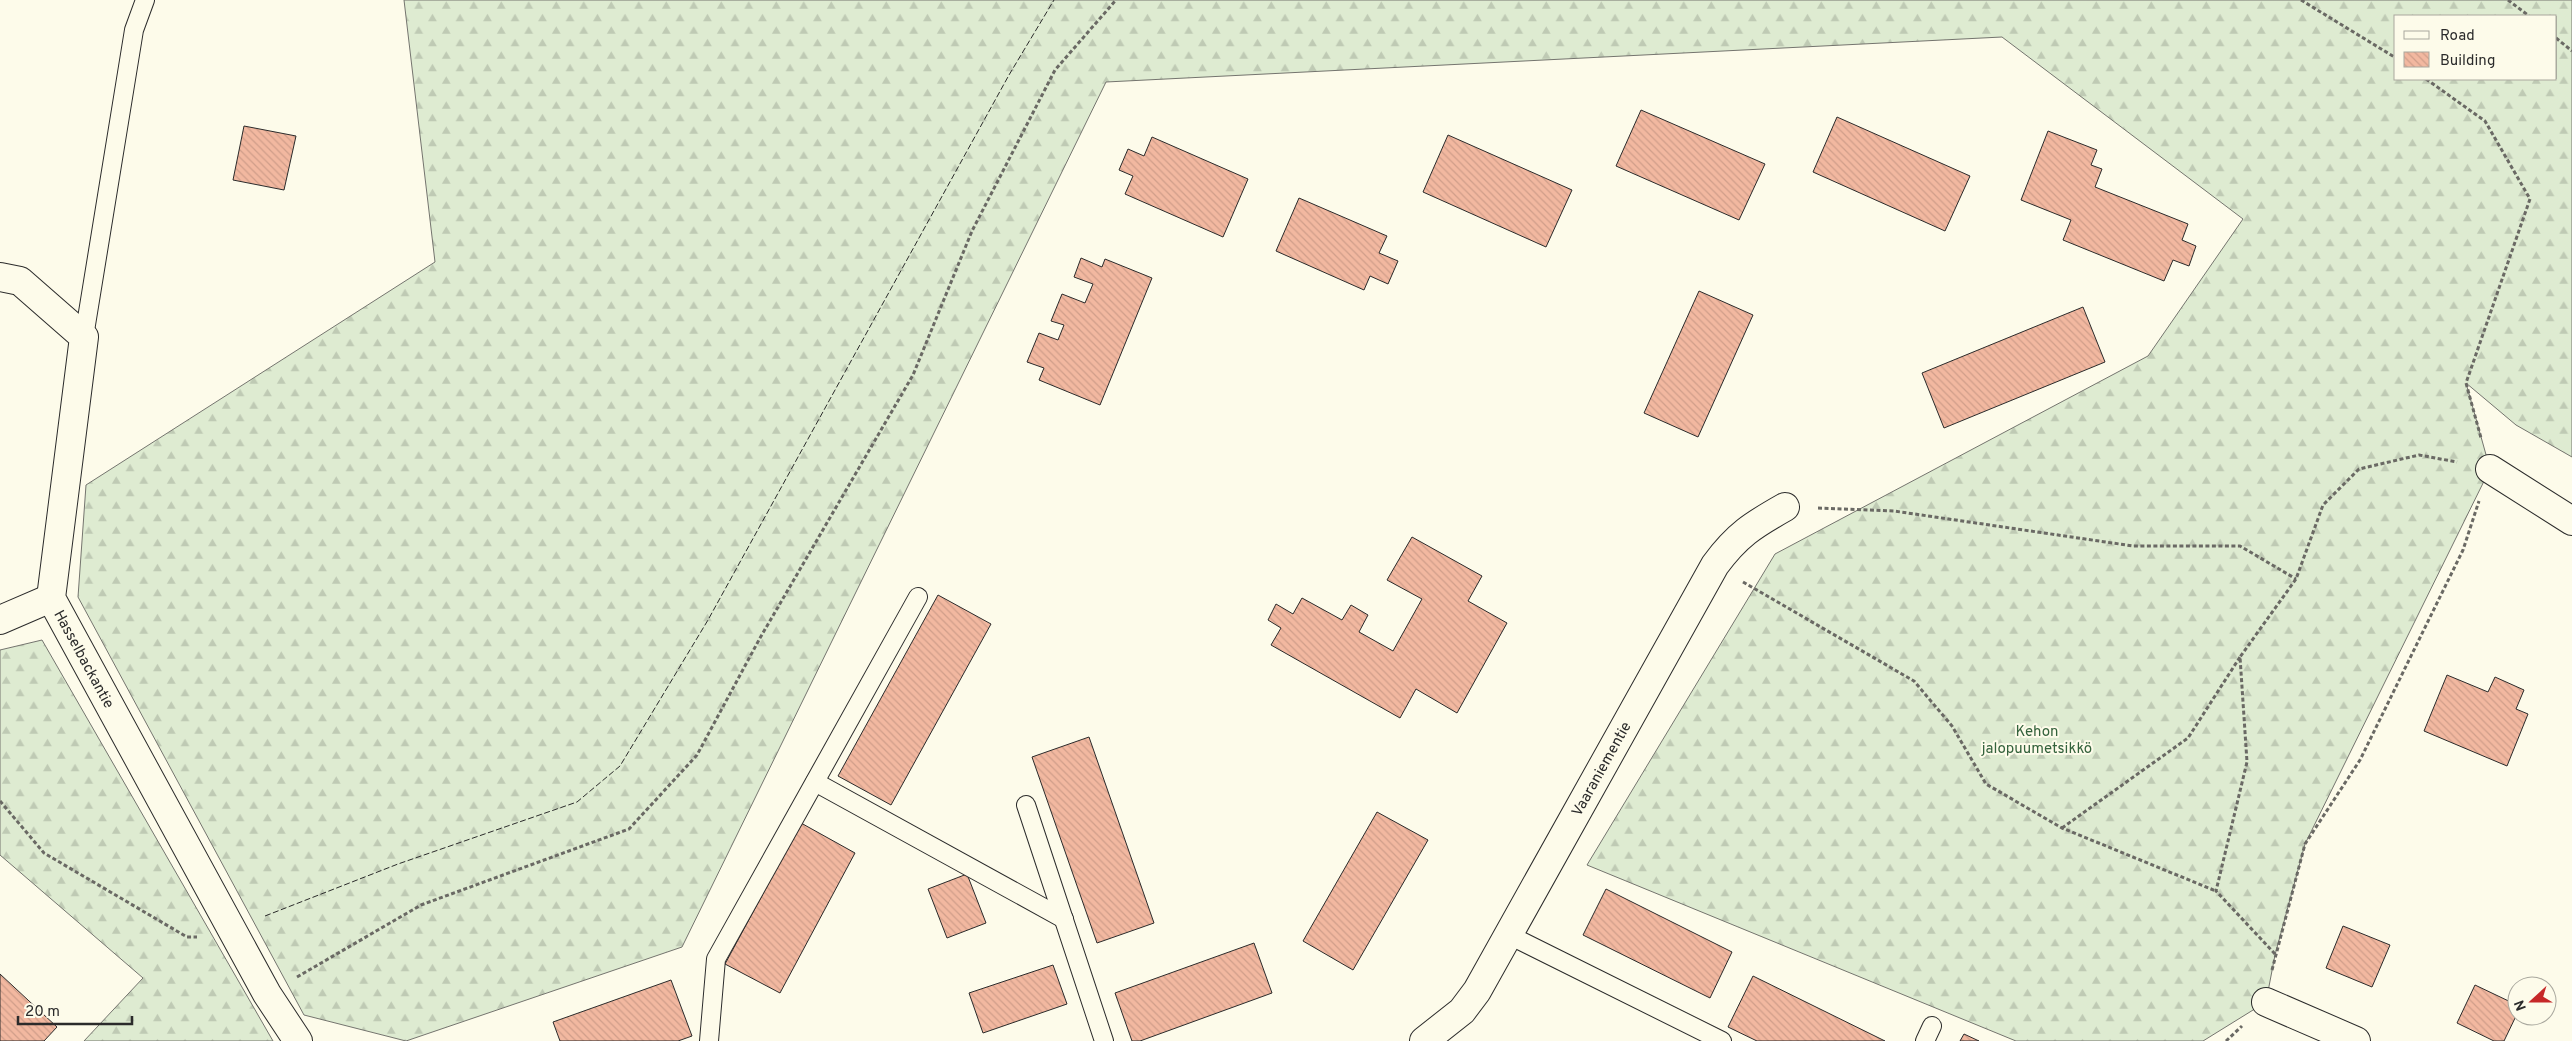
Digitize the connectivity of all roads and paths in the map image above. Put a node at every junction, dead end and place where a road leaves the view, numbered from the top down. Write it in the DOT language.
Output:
graph roads {
  1 [pos="145,0"];
  2 [pos="1116,0"];
  3 [pos="2301,0"];
  4 [pos="2508,0"];
  5 [pos="2527,15"];
  6 [pos="2557,39"];
  7 [pos="2572,52"];
  8 [pos="2394,57"];
  9 [pos="2427,80"];
  10 [pos="0,277"];
  11 [pos="84,337"];
  12 [pos="2490,469"];
  13 [pos="1785,506"];
  14 [pos="2572,521"];
  15 [pos="1715,565"];
  16 [pos="2296,579"];
  17 [pos="918,597"];
  18 [pos="51,598"];
  19 [pos="0,620"];
  20 [pos="2240,657"];
  21 [pos="815,782"];
  22 [pos="0,801"];
  23 [pos="1026,804"];
  24 [pos="2062,828"];
  25 [pos="2216,891"];
  26 [pos="1064,919"];
  27 [pos="1509,935"];
  28 [pos="238,939"];
  29 [pos="2275,955"];
  30 [pos="268,994"];
  31 [pos="2266,1002"];
  32 [pos="298,1041"];
  33 [pos="709,1041"];
  34 [pos="1104,1041"];
  35 [pos="1424,1041"];
  36 [pos="1722,1041"];
  37 [pos="2356,1041"];
  1 -- 11 [label="lane"];
  2 -- 30 [label="path"];
  3 -- 8 [label="path"];
  4 -- 5 [label="path"];
  6 -- 7 [label="path"];
  9 -- 12 [label="path"];
  10 -- 11 [label="street"];
  11 -- 18 [label="street, Hasselbackantie"];
  12 -- 14 [label="street"];
  12 -- 16 [label="path"];
  12 -- 29 [label="path"];
  13 -- 15 [label="street, Vaaraniementie"];
  13 -- 16 [label="path"];
  15 -- 24 [label="path"];
  15 -- 27 [label="street, Vaaraniementie"];
  16 -- 20 [label="path"];
  17 -- 21 [label="lane"];
  18 -- 19 [label="street"];
  18 -- 28 [label="street, Hasselbackantie"];
  20 -- 24 [label="path"];
  20 -- 25 [label="path"];
  21 -- 26 [label="lane"];
  21 -- 33 [label="lane"];
  22 -- 28 [label="path"];
  23 -- 26 [label="lane"];
  24 -- 25 [label="path"];
  25 -- 29 [label="path"];
  26 -- 34 [label="lane"];
  27 -- 35 [label="street, Vaaraniementie"];
  27 -- 36 [label="lane"];
  28 -- 30 [label="street, Hasselbackantie"];
  29 -- 31 [label="path"];
  30 -- 32 [label="street, Hasselbackantie"];
  31 -- 37 [label="street"];
}
